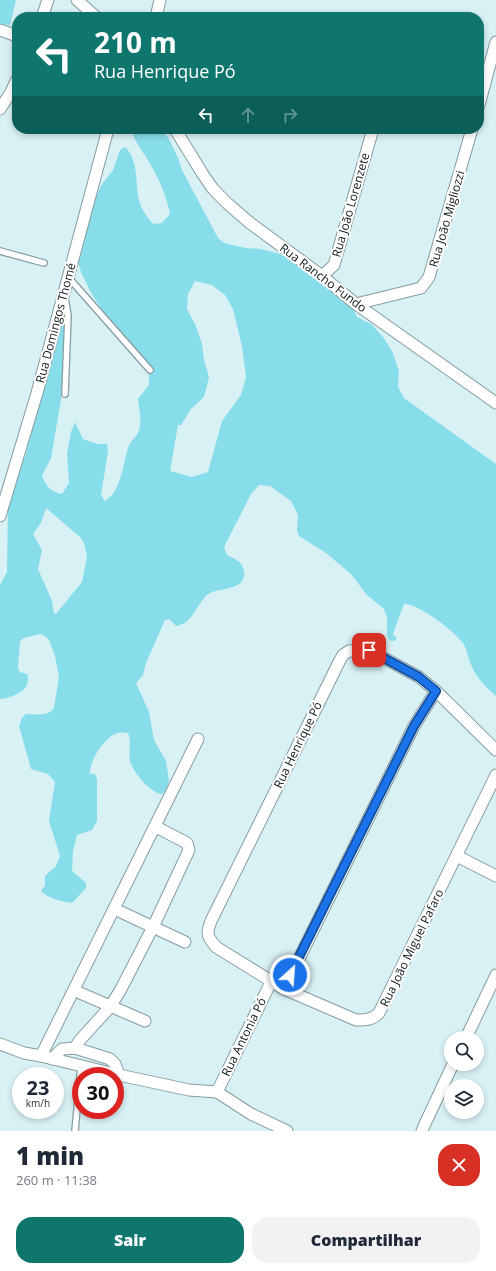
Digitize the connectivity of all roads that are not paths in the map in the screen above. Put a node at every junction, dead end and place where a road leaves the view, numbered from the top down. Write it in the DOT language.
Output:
graph roads {
  1 [pos="48,0"];
  2 [pos="77,0"];
  3 [pos="160,0"];
  4 [pos="44,12"];
  5 [pos="90,12"];
  6 [pos="157,12"];
  7 [pos="0,30"];
  8 [pos="12,34"];
  9 [pos="496,42"];
  10 [pos="488,71"];
  11 [pos="484,86"];
  12 [pos="12,90"];
  13 [pos="0,109"];
  14 [pos="107,134"];
  15 [pos="178,134"];
  16 [pos="372,134"];
  17 [pos="471,134"];
  18 [pos="0,251"];
  19 [pos="44,264"];
  20 [pos="322,276"];
  21 [pos="68,277"];
  22 [pos="64,292"];
  23 [pos="356,304"];
  24 [pos="150,370"];
  25 [pos="65,394"];
  26 [pos="496,403"];
  27 [pos="0,516"];
  28 [pos="436,691"];
  29 [pos="198,739"];
  30 [pos="496,750"];
  31 [pos="496,775"];
  32 [pos="160,829"];
  33 [pos="457,856"];
  34 [pos="496,876"];
  35 [pos="121,912"];
  36 [pos="153,927"];
  37 [pos="185,942"];
  38 [pos="496,976"];
  39 [pos="271,982"];
  40 [pos="284,989"];
  41 [pos="80,993"];
  42 [pos="110,1007"];
  43 [pos="145,1021"];
  44 [pos="469,1031"];
  45 [pos="0,1044"];
  46 [pos="75,1048"];
  47 [pos="41,1056"];
  48 [pos="52,1059"];
  49 [pos="81,1066"];
  50 [pos="85,1067"];
  51 [pos="116,1067"];
  52 [pos="450,1071"];
  53 [pos="124,1076"];
  54 [pos="217,1092"];
  55 [pos="75,1131"];
  56 [pos="287,1131"];
  57 [pos="422,1131"];
  1 -- 4 [label="street"];
  2 -- 5 [label="street"];
  3 -- 6 [label="street"];
  7 -- 8 [label="street"];
  9 -- 10 [label="street"];
  10 -- 11 [label="street"];
  12 -- 13 [label="street"];
  14 -- 21 [label="street, Rua Domingos Thomé"];
  15 -- 20 [label="street, Rua Rancho Fundo"];
  16 -- 20 [label="street, Rua João Lorenzete"];
  17 -- 23 [label="street, Rua João Migliozzi"];
  18 -- 19 [label="lane"];
  20 -- 23 [label="street, Rua Rancho Fundo"];
  21 -- 22 [label="street, Rua Domingos Thomé"];
  21 -- 24 [label="lane"];
  22 -- 25 [label="lane"];
  22 -- 27 [label="street, Rua Domingos Thomé"];
  23 -- 26 [label="street, Rua Rancho Fundo"];
  28 -- 30 [label="street, Rua Henrique Pó"];
  28 -- 39 [label="street, Rua Henrique Pó"];
  28 -- 40 [label="street"];
  29 -- 47 [label="street"];
  31 -- 33 [label="street, Rua João Miguel Pafaro"];
  32 -- 36 [label="street"];
  33 -- 34 [label="street"];
  33 -- 40 [label="street, Rua João Miguel Pafaro"];
  35 -- 36 [label="street"];
  36 -- 37 [label="street"];
  36 -- 42 [label="street"];
  38 -- 44 [label="street"];
  39 -- 40 [label="street, Rua João Miguel Pafaro"];
  39 -- 54 [label="street, Rua Antonia Pó"];
  41 -- 42 [label="street"];
  42 -- 43 [label="street"];
  42 -- 46 [label="street"];
  45 -- 47 [label="street"];
  46 -- 48 [label="street"];
  46 -- 51 [label="street"];
  47 -- 48 [label="street"];
  48 -- 49 [label="street"];
  49 -- 50 [label="street"];
  49 -- 55 [label="lane"];
  52 -- 57 [label="street"];
  53 -- 54 [label="street"];
  54 -- 56 [label="street"];
}
